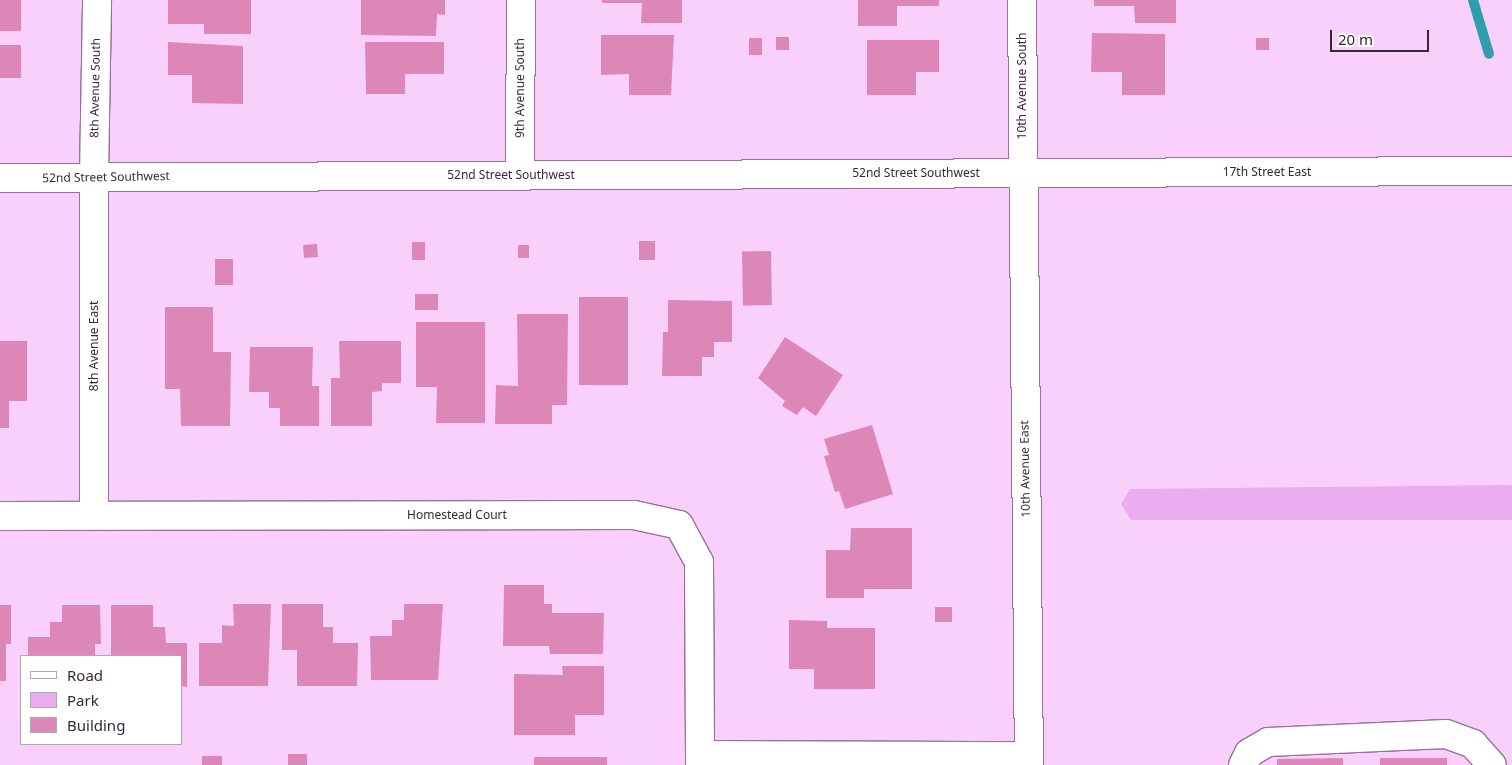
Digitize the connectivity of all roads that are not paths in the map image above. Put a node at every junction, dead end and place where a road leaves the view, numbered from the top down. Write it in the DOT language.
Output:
graph roads {
  1 [pos="97,0"];
  2 [pos="521,0"];
  3 [pos="1022,0"];
  4 [pos="1512,171"];
  5 [pos="1022,173"];
  6 [pos="520,175"];
  7 [pos="94,176"];
  8 [pos="0,178"];
  9 [pos="94,515"];
  10 [pos="0,516"];
  11 [pos="700,760"];
  12 [pos="1029,760"];
  13 [pos="1243,765"];
  14 [pos="1492,765"];
  1 -- 7 [label="street, 8th Avenue South"];
  2 -- 6 [label="street, 9th Avenue South"];
  3 -- 5 [label="street, 10th Avenue South"];
  4 -- 5 [label="street, 17th Street East"];
  5 -- 6 [label="street, 52nd Street Southwest"];
  5 -- 12 [label="street, 10th Avenue East"];
  6 -- 7 [label="street, 52nd Street Southwest"];
  7 -- 8 [label="street, 52nd Street Southwest"];
  7 -- 9 [label="street, 8th Avenue East"];
  9 -- 10 [label="street, Homestead Court"];
  9 -- 11 [label="street, Homestead Court"];
  11 -- 12 [label="street, Homestead Court"];
  13 -- 14 [label="street"];
}
